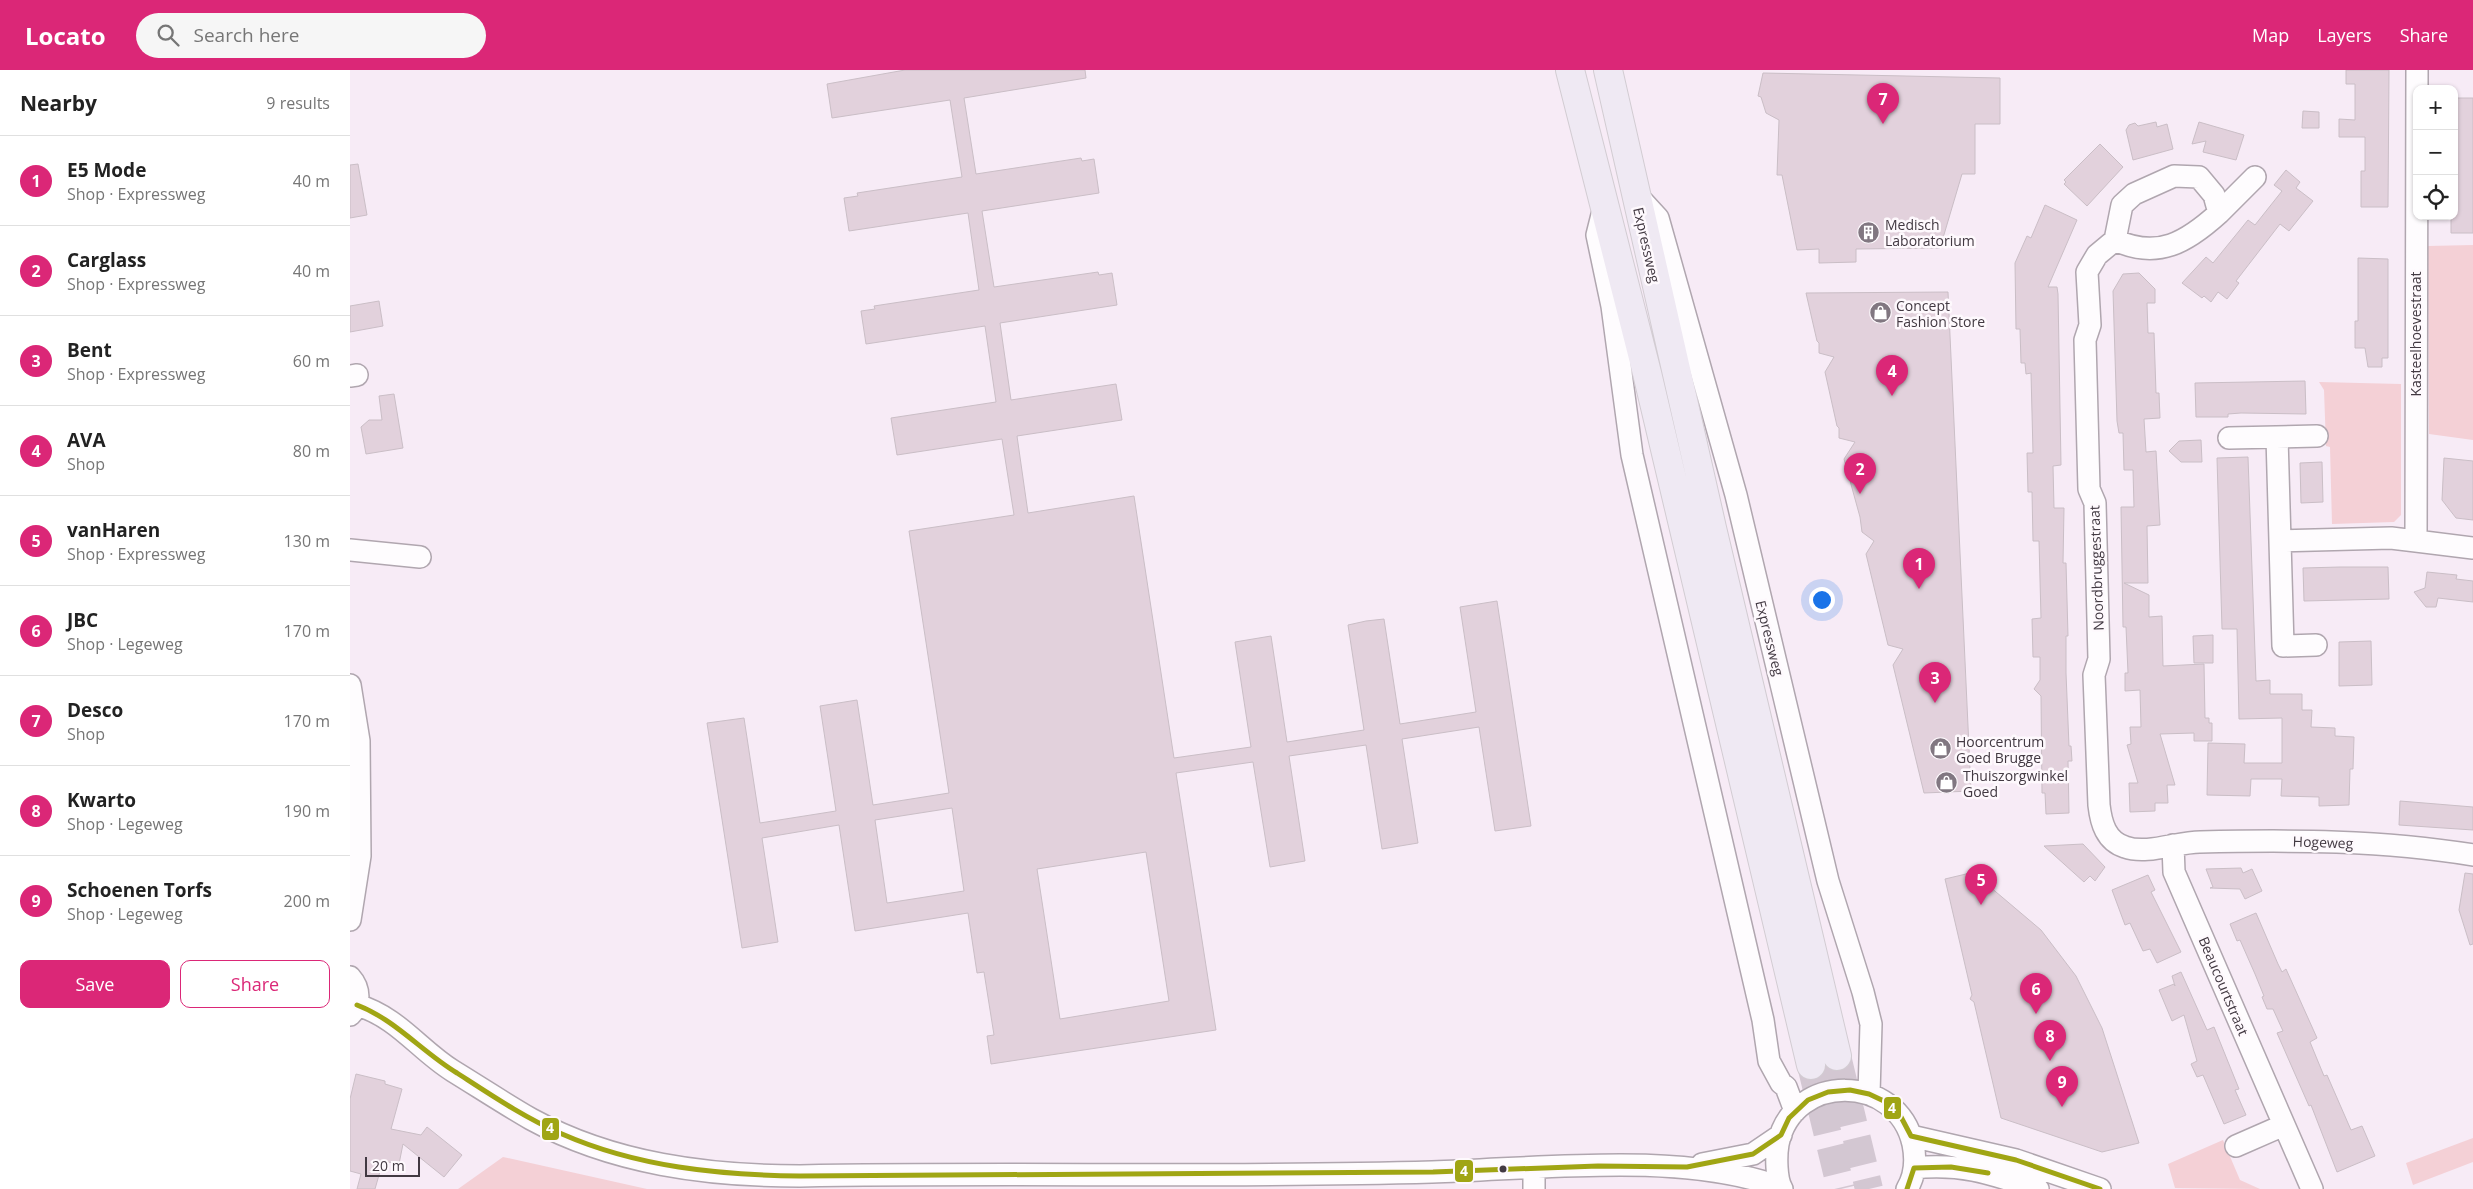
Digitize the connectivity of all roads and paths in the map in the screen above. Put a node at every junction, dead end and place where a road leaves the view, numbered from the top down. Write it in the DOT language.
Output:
graph roads {
  1 [pos="1570,70"];
  2 [pos="1608,70"];
  3 [pos="2417,70"];
  4 [pos="2255,177"];
  5 [pos="1635,193"];
  6 [pos="1604,207"];
  7 [pos="2219,214"];
  8 [pos="2116,240"];
  9 [pos="2317,436"];
  10 [pos="2277,437"];
  11 [pos="2229,438"];
  12 [pos="2281,541"];
  13 [pos="2416,541"];
  14 [pos="2473,548"];
  15 [pos="350,550"];
  16 [pos="420,557"];
  17 [pos="2316,645"];
  18 [pos="350,685"];
  19 [pos="355,742"];
  20 [pos="2173,845"];
  21 [pos="2473,856"];
  22 [pos="350,920"];
  23 [pos="350,977"];
  24 [pos="354,1010"];
  25 [pos="1837,1056"];
  26 [pos="1811,1065"];
  27 [pos="1869,1094"];
  28 [pos="1795,1111"];
  29 [pos="2284,1126"];
  30 [pos="1781,1135"];
  31 [pos="1911,1136"];
  32 [pos="2236,1146"];
  33 [pos="1687,1167"];
  34 [pos="1534,1168"];
  35 [pos="1914,1168"];
  36 [pos="800,1183"];
  37 [pos="1781,1188"];
  38 [pos="1534,1189"];
  39 [pos="1907,1189"];
  40 [pos="2038,1189"];
  41 [pos="2100,1189"];
  42 [pos="2312,1189"];
  1 -- 6 [label="highway"];
  2 -- 5 [label="highway, Expressweg"];
  3 -- 13 [label="street, Kasteelhoevestraat"];
  4 -- 7 [label="street"];
  5 -- 25 [label="highway, Expressweg"];
  5 -- 27 [label="street, Expressweg"];
  6 -- 26 [label="highway"];
  6 -- 28 [label="street"];
  7 -- 8 [label="street"];
  7 -- 8 [label="street"];
  8 -- 20 [label="street, Noordbruggestraat"];
  9 -- 10 [label="street"];
  10 -- 11 [label="street"];
  10 -- 12 [label="street"];
  12 -- 13 [label="street"];
  12 -- 17 [label="street"];
  13 -- 14 [label="street"];
  15 -- 16 [label="street"];
  18 -- 19 [label="street"];
  19 -- 22 [label="street"];
  20 -- 21 [label="street, Hogeweg"];
  20 -- 29 [label="street, Beaucourtstraat"];
  23 -- 24 [label="street"];
  24 -- 36 [label="street"];
  27 -- 28 [label="street"];
  27 -- 31 [label="street"];
  28 -- 30 [label="street"];
  29 -- 32 [label="street"];
  29 -- 42 [label="street, Beaucourtstraat"];
  30 -- 33 [label="street"];
  30 -- 37 [label="street"];
  31 -- 35 [label="street"];
  31 -- 41 [label="street"];
  33 -- 34 [label="street"];
  33 -- 37 [label="street"];
  34 -- 36 [label="street"];
  34 -- 38 [label="street"];
  35 -- 39 [label="street"];
  35 -- 40 [label="street"];
}
